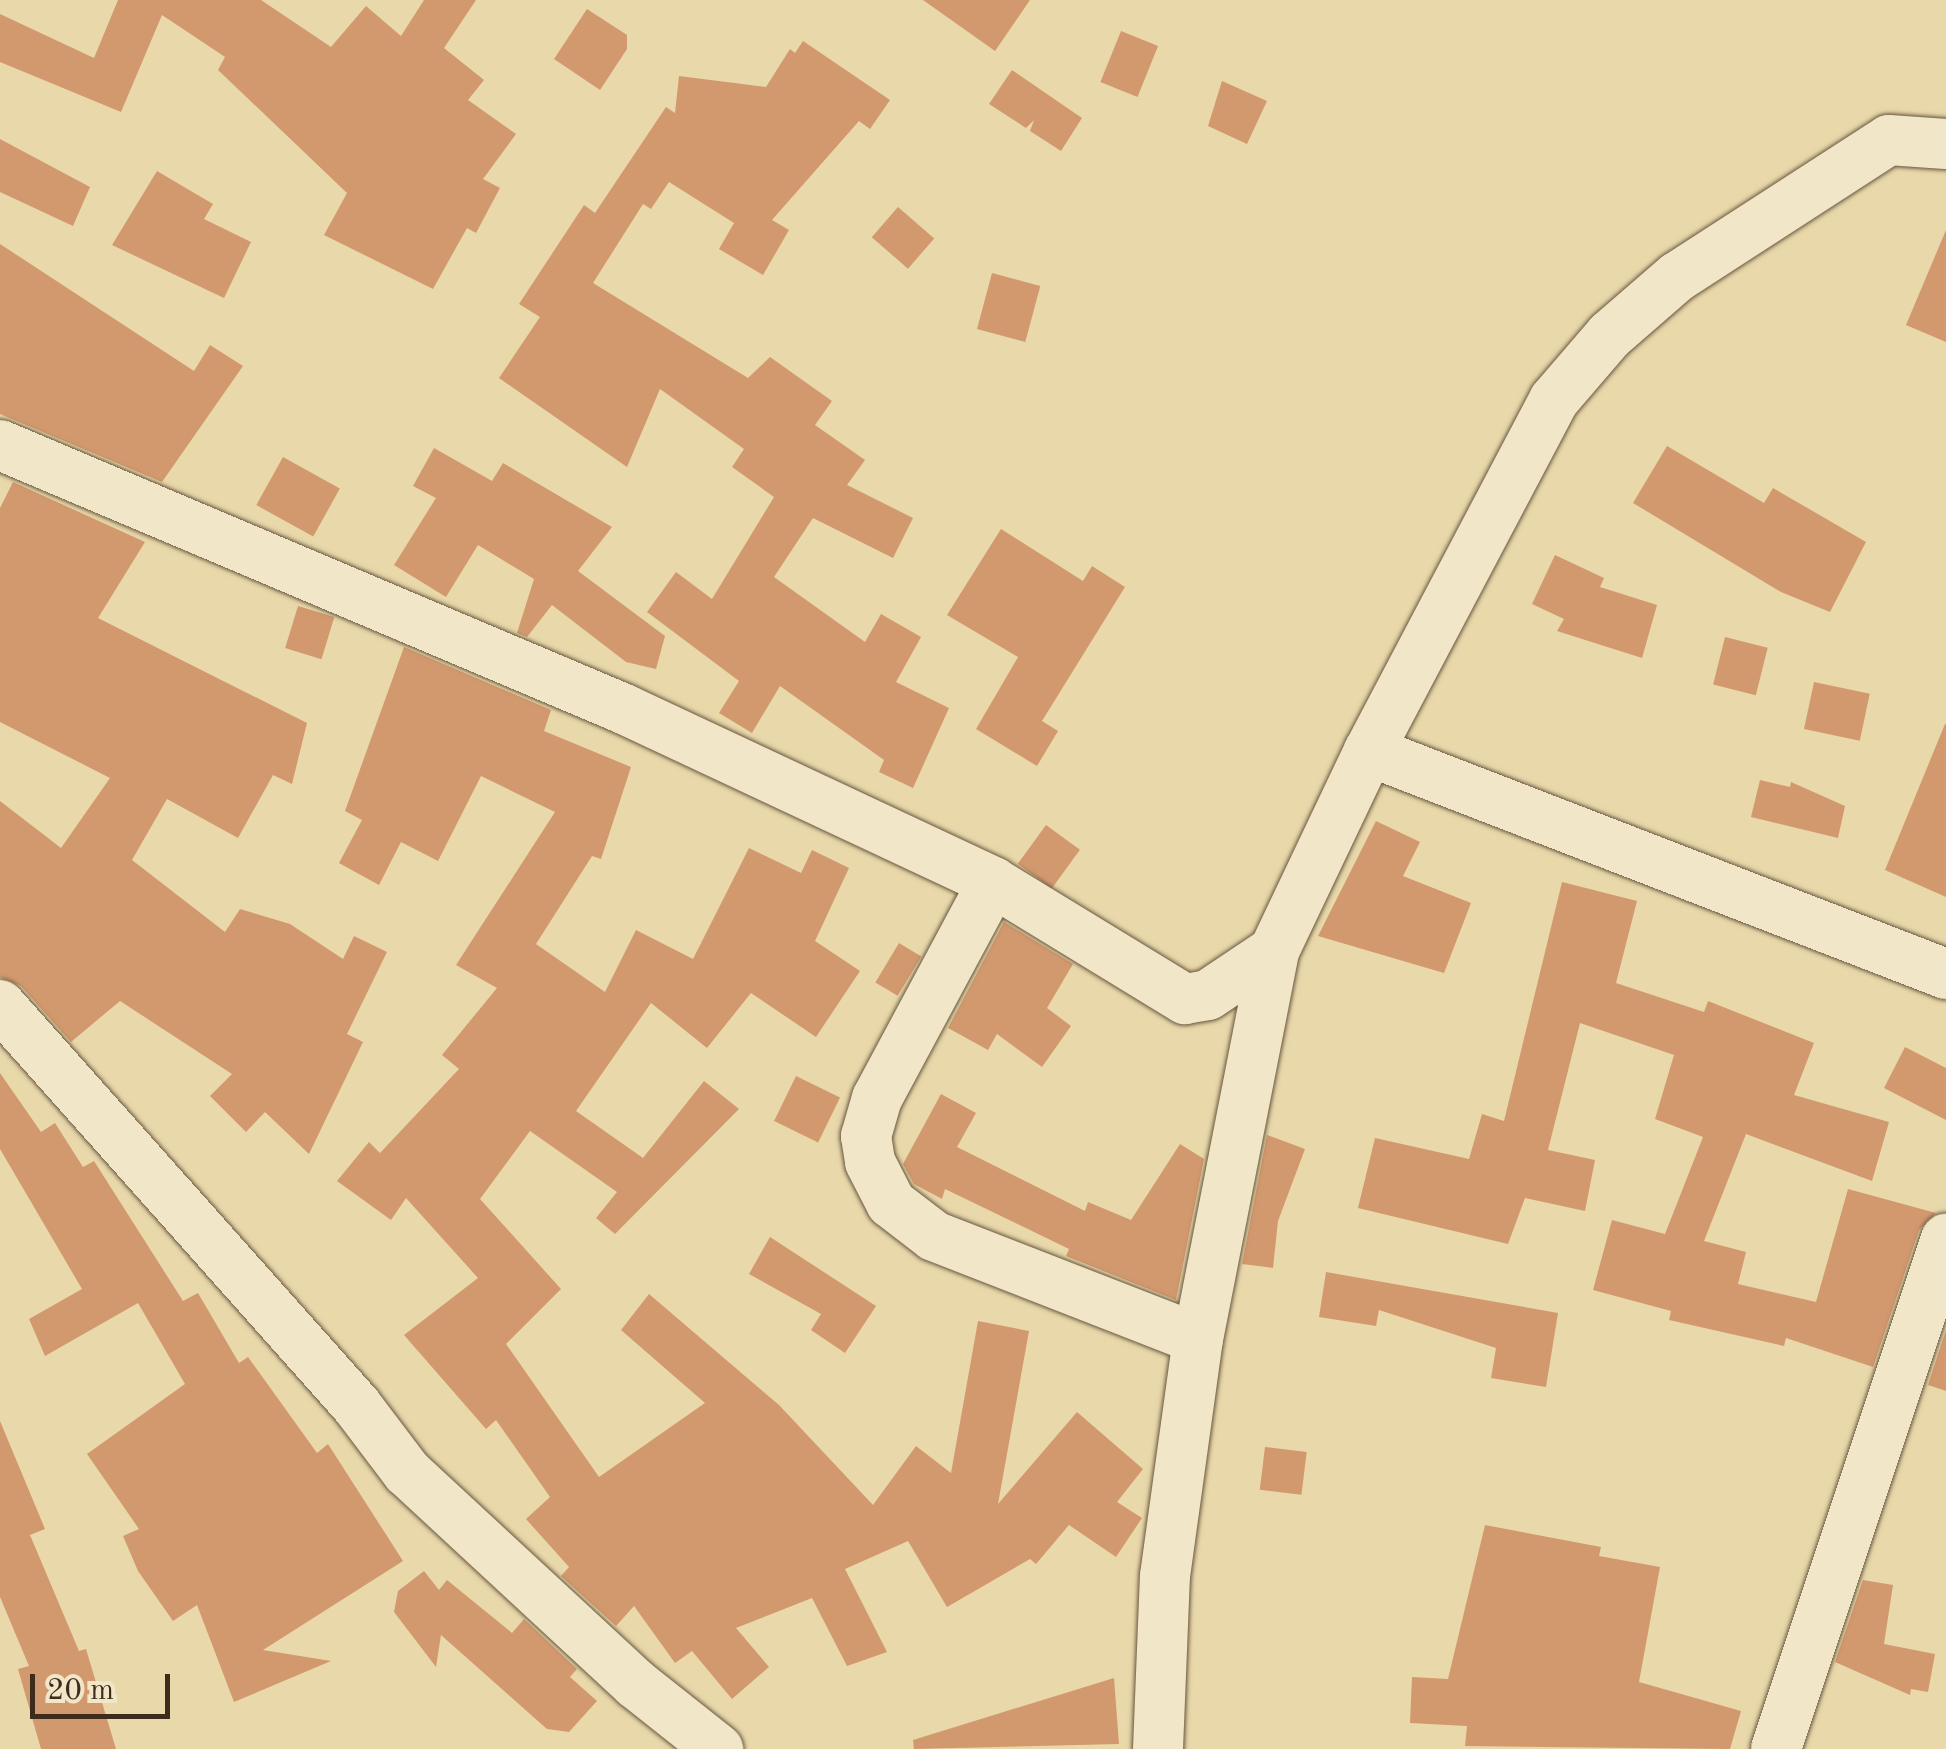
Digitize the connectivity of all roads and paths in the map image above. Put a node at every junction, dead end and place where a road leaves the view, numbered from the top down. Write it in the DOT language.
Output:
graph roads {
  1 [pos="1946,144"];
  2 [pos="0,445"];
  3 [pos="1368,751"];
  4 [pos="994,882"];
  5 [pos="1274,952"];
  6 [pos="1946,974"];
  7 [pos="0,1005"];
  8 [pos="1946,1239"];
  9 [pos="1198,1339"];
  10 [pos="718,1749"];
  11 [pos="1158,1749"];
  12 [pos="1776,1749"];
  1 -- 3 [label="street"];
  2 -- 4 [label="street"];
  3 -- 5 [label="street"];
  3 -- 6 [label="street"];
  4 -- 5 [label="street"];
  4 -- 9 [label="street"];
  5 -- 9 [label="street"];
  7 -- 10 [label="street"];
  8 -- 12 [label="street"];
  9 -- 11 [label="street"];
}
